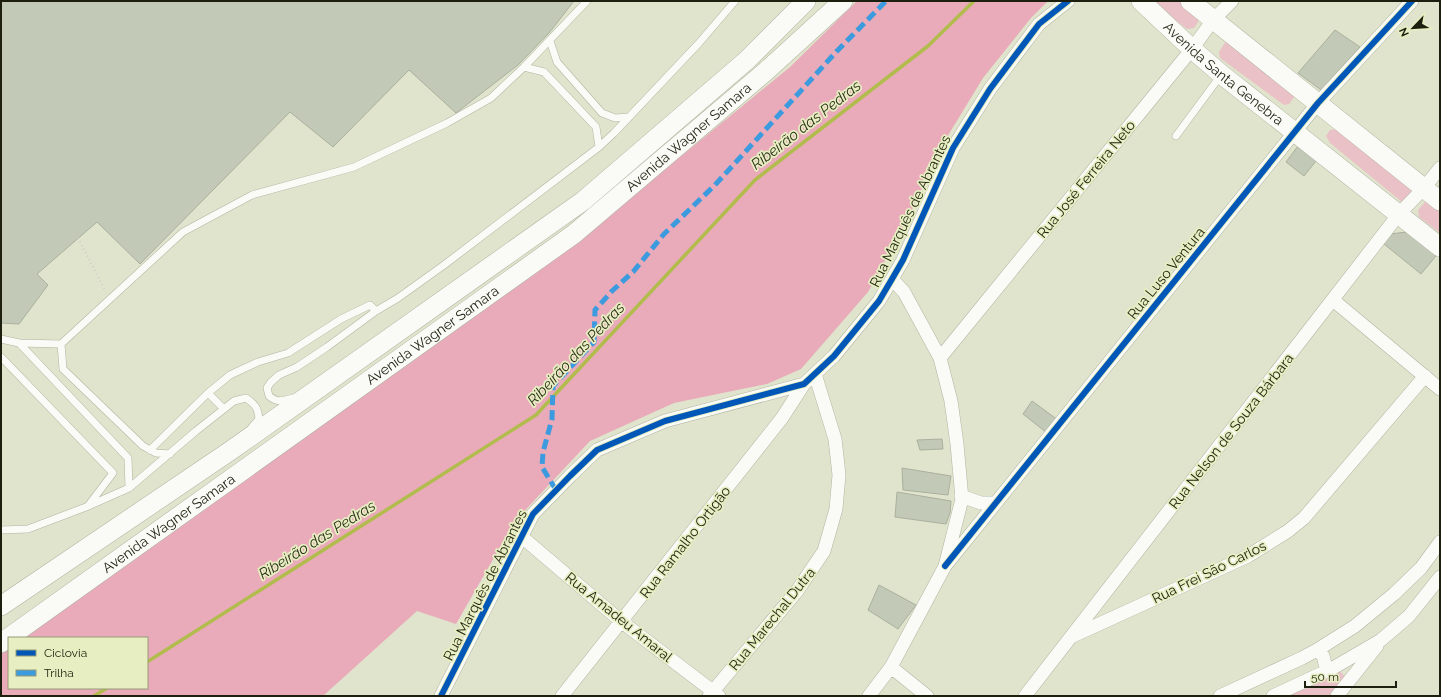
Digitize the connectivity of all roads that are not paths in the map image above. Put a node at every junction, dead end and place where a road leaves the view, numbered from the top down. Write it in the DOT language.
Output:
graph roads {
  1 [pos="587,1"];
  2 [pos="735,1"];
  3 [pos="806,1"];
  4 [pos="843,1"];
  5 [pos="1068,1"];
  6 [pos="1141,1"];
  7 [pos="1190,1"];
  8 [pos="1232,1"];
  9 [pos="1412,1"];
  10 [pos="1213,20"];
  11 [pos="550,41"];
  12 [pos="1192,50"];
  13 [pos="524,67"];
  14 [pos="1221,74"];
  15 [pos="1318,103"];
  16 [pos="629,117"];
  17 [pos="1295,131"];
  18 [pos="1176,136"];
  19 [pos="599,147"];
  20 [pos="1440,168"];
  21 [pos="1424,188"];
  22 [pos="1440,201"];
  23 [pos="1398,214"];
  24 [pos="1440,247"];
  25 [pos="892,279"];
  26 [pos="1333,300"];
  27 [pos="376,311"];
  28 [pos="1,339"];
  29 [pos="19,343"];
  30 [pos="61,344"];
  31 [pos="1,357"];
  32 [pos="940,358"];
  33 [pos="815,374"];
  34 [pos="1425,376"];
  35 [pos="804,384"];
  36 [pos="1440,389"];
  37 [pos="314,391"];
  38 [pos="208,393"];
  39 [pos="224,409"];
  40 [pos="150,450"];
  41 [pos="230,451"];
  42 [pos="170,454"];
  43 [pos="129,488"];
  44 [pos="962,496"];
  45 [pos="995,504"];
  46 [pos="86,507"];
  47 [pos="1,530"];
  48 [pos="522,536"];
  49 [pos="1440,542"];
  50 [pos="945,566"];
  51 [pos="1421,568"];
  52 [pos="1439,582"];
  53 [pos="1,606"];
  54 [pos="622,622"];
  55 [pos="9,637"];
  56 [pos="1071,637"];
  57 [pos="1381,640"];
  58 [pos="1317,650"];
  59 [pos="891,667"];
  60 [pos="1327,670"];
  61 [pos="1275,672"];
  62 [pos="713,694"];
  63 [pos="1278,694"];
  64 [pos="441,696"];
  65 [pos="562,696"];
  66 [pos="869,696"];
  67 [pos="927,696"];
  68 [pos="1025,696"];
  69 [pos="1220,696"];
  70 [pos="1336,696"];
  1 -- 11 [label="lane"];
  2 -- 16 [label="lane"];
  3 -- 37 [label="main road, Avenida Wagner Samara"];
  4 -- 55 [label="main road, Avenida Wagner Samara"];
  5 -- 25 [label="street, Rua Marquês de Abrantes"];
  6 -- 12 [label="main road, Avenida Santa Genebra"];
  7 -- 10 [label="main road"];
  8 -- 10 [label="street, Rua José Ferreira Neto"];
  9 -- 15 [label="street, Rua Luso Ventura"];
  10 -- 12 [label="street, Rua José Ferreira Neto"];
  10 -- 15 [label="main road"];
  11 -- 13 [label="lane"];
  11 -- 16 [label="lane"];
  12 -- 14 [label="main road, Avenida Santa Genebra"];
  12 -- 32 [label="street, Rua José Ferreira Neto"];
  13 -- 19 [label="lane"];
  13 -- 30 [label="lane"];
  14 -- 17 [label="main road, Avenida Santa Genebra"];
  14 -- 18 [label="lane"];
  15 -- 17 [label="street, Rua Luso Ventura"];
  15 -- 21 [label="main road"];
  16 -- 19 [label="lane"];
  17 -- 23 [label="main road, Avenida Santa Genebra"];
  17 -- 45 [label="street, Rua Luso Ventura"];
  19 -- 27 [label="lane"];
  20 -- 21 [label="street, Rua Nelson de Souza Bárbara"];
  21 -- 22 [label="main road"];
  21 -- 23 [label="street, Rua Nelson de Souza Bárbara"];
  23 -- 24 [label="main road, Avenida Santa Genebra"];
  23 -- 26 [label="street, Rua Nelson de Souza Bárbara"];
  25 -- 32 [label="street"];
  25 -- 33 [label="street, Rua Marquês de Abrantes"];
  26 -- 34 [label="street"];
  26 -- 56 [label="street, Rua Nelson de Souza Bárbara"];
  27 -- 37 [label="lane"];
  27 -- 38 [label="lane"];
  28 -- 29 [label="lane"];
  29 -- 30 [label="lane"];
  29 -- 43 [label="lane"];
  30 -- 40 [label="lane"];
  31 -- 46 [label="lane"];
  32 -- 44 [label="street"];
  33 -- 35 [label="street, Rua Marquês de Abrantes"];
  33 -- 62 [label="street, Rua Marechal Dutra"];
  34 -- 36 [label="street"];
  34 -- 56 [label="street, Rua Frei São Carlos"];
  35 -- 48 [label="street, Rua Marquês de Abrantes"];
  35 -- 54 [label="street, Rua Ramalho Ortigão"];
  37 -- 41 [label="main road, Avenida Wagner Samara"];
  38 -- 39 [label="lane"];
  38 -- 40 [label="lane"];
  39 -- 41 [label="lane"];
  39 -- 42 [label="lane"];
  40 -- 42 [label="lane"];
  41 -- 53 [label="main road, Avenida Wagner Samara"];
  42 -- 43 [label="lane"];
  43 -- 46 [label="lane"];
  44 -- 45 [label="street"];
  44 -- 50 [label="street"];
  45 -- 50 [label="street, Rua Luso Ventura"];
  46 -- 47 [label="lane"];
  48 -- 54 [label="street, Rua Amadeu Amaral"];
  48 -- 64 [label="street, Rua Marquês de Abrantes"];
  49 -- 51 [label="street"];
  50 -- 59 [label="street"];
  51 -- 52 [label="street"];
  51 -- 58 [label="street"];
  52 -- 57 [label="street"];
  54 -- 62 [label="street, Rua Amadeu Amaral"];
  54 -- 65 [label="street, Rua Ramalho Ortigão"];
  56 -- 68 [label="street, Rua Nelson de Souza Bárbara"];
  57 -- 60 [label="street"];
  57 -- 70 [label="street"];
  58 -- 60 [label="street"];
  58 -- 61 [label="street"];
  59 -- 66 [label="street"];
  59 -- 67 [label="street"];
  60 -- 63 [label="street"];
  61 -- 63 [label="street"];
  61 -- 69 [label="street"];
}
